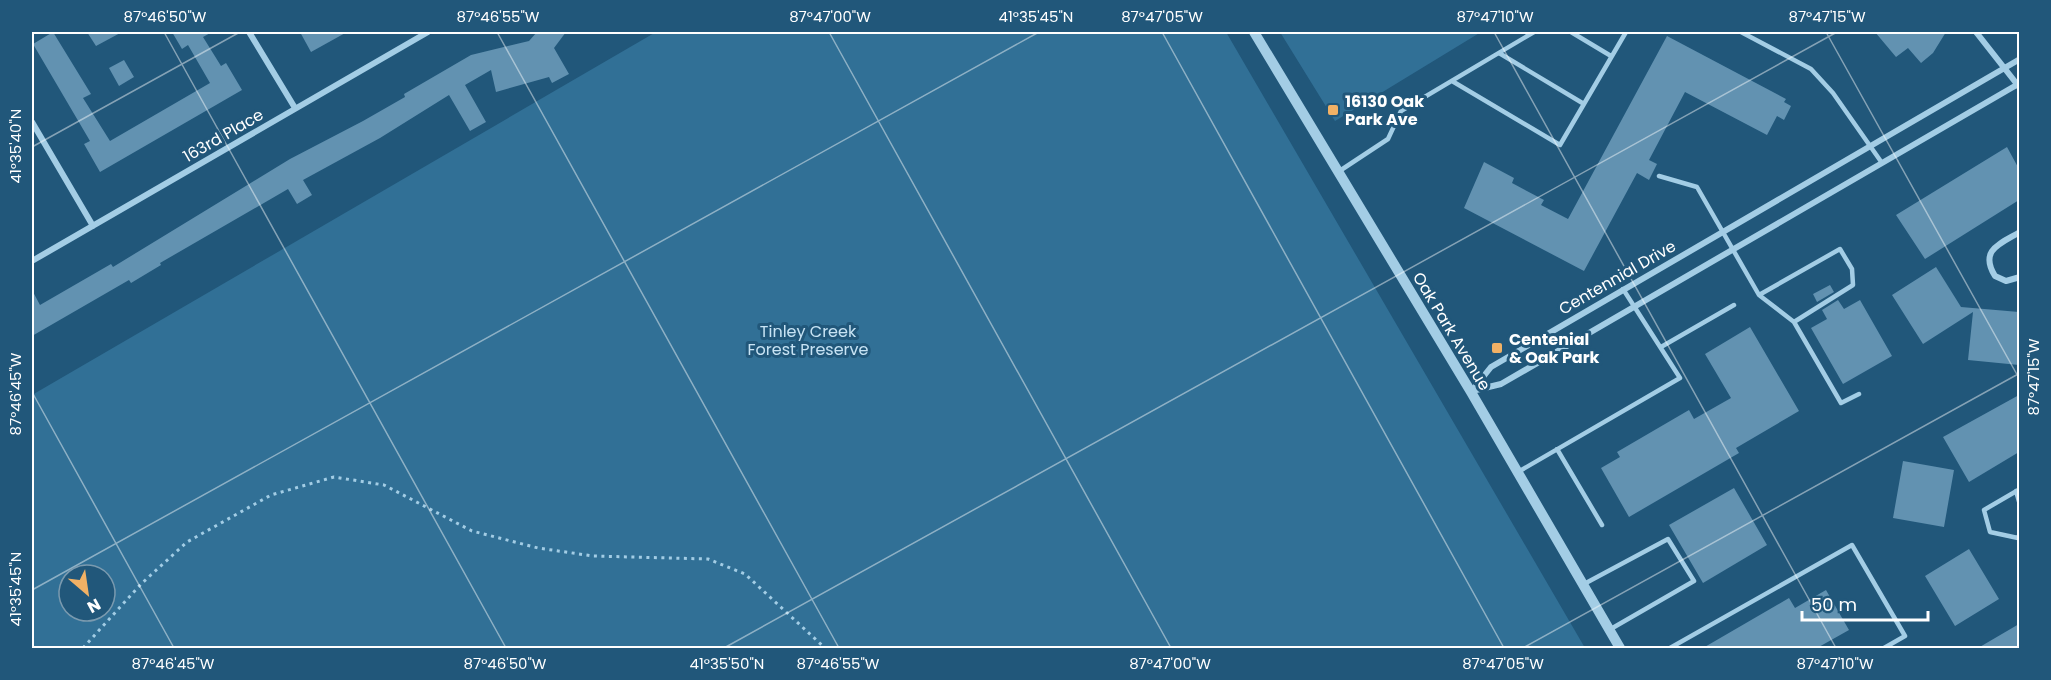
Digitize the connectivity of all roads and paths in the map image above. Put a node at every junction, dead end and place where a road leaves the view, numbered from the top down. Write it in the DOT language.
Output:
graph roads {
  1 [pos="249,32"];
  2 [pos="428,32"];
  3 [pos="1254,32"];
  4 [pos="1534,32"];
  5 [pos="1571,32"];
  6 [pos="1626,32"];
  7 [pos="1741,32"];
  8 [pos="1976,32"];
  9 [pos="1499,53"];
  10 [pos="1611,56"];
  11 [pos="2019,59"];
  12 [pos="2004,68"];
  13 [pos="1452,81"];
  14 [pos="2019,85"];
  15 [pos="1584,104"];
  16 [pos="295,108"];
  17 [pos="32,122"];
  18 [pos="1870,146"];
  19 [pos="1882,163"];
  20 [pos="1338,172"];
  21 [pos="1659,176"];
  22 [pos="93,226"];
  23 [pos="1722,231"];
  24 [pos="2019,232"];
  25 [pos="1732,250"];
  26 [pos="32,261"];
  27 [pos="2019,277"];
  28 [pos="1623,289"];
  29 [pos="1759,295"];
  30 [pos="1734,304"];
  31 [pos="1634,306"];
  32 [pos="1794,322"];
  33 [pos="1661,347"];
  34 [pos="1471,392"];
  35 [pos="1859,394"];
  36 [pos="1557,449"];
  37 [pos="1518,472"];
  38 [pos="2018,490"];
  39 [pos="2019,505"];
  40 [pos="1602,525"];
  41 [pos="2019,533"];
  42 [pos="1583,585"];
  43 [pos="1609,630"];
  44 [pos="83,648"];
  45 [pos="825,648"];
  46 [pos="1620,648"];
  47 [pos="1670,648"];
  48 [pos="1884,648"];
  1 -- 16 [label="street"];
  2 -- 16 [label="street, 163rd Place"];
  3 -- 20 [label="street, Oak Park Avenue"];
  4 -- 9 [label="lane"];
  5 -- 10 [label="lane"];
  6 -- 10 [label="lane"];
  7 -- 18 [label="lane"];
  8 -- 12 [label="street"];
  9 -- 13 [label="lane"];
  9 -- 15 [label="lane"];
  10 -- 15 [label="lane"];
  11 -- 12 [label="street, Centennial Drive"];
  12 -- 14 [label="street"];
  12 -- 18 [label="street, Centennial Drive"];
  13 -- 15 [label="lane"];
  13 -- 20 [label="lane"];
  14 -- 19 [label="street, Centennial Drive"];
  16 -- 22 [label="street, 163rd Place"];
  17 -- 22 [label="street"];
  18 -- 19 [label="lane"];
  18 -- 23 [label="street, Centennial Drive"];
  19 -- 25 [label="street, Centennial Drive"];
  20 -- 34 [label="street, Oak Park Avenue"];
  21 -- 23 [label="lane"];
  22 -- 26 [label="street, 163rd Place"];
  23 -- 25 [label="lane"];
  23 -- 28 [label="street, Centennial Drive"];
  24 -- 27 [label="street"];
  25 -- 29 [label="lane"];
  25 -- 31 [label="street, Centennial Drive"];
  28 -- 31 [label="lane"];
  28 -- 34 [label="street, Centennial Drive"];
  29 -- 32 [label="lane"];
  29 -- 32 [label="lane"];
  30 -- 33 [label="lane"];
  31 -- 33 [label="lane"];
  31 -- 34 [label="street, Centennial Drive"];
  32 -- 35 [label="lane"];
  33 -- 36 [label="lane"];
  34 -- 37 [label="street, Oak Park Avenue"];
  36 -- 37 [label="lane"];
  36 -- 40 [label="lane"];
  37 -- 42 [label="street, Oak Park Avenue"];
  38 -- 39 [label="lane"];
  38 -- 41 [label="lane"];
  42 -- 43 [label="street, Oak Park Avenue"];
  42 -- 43 [label="lane"];
  43 -- 46 [label="street, Oak Park Avenue"];
  44 -- 45 [label="path"];
  47 -- 48 [label="lane"];
}
